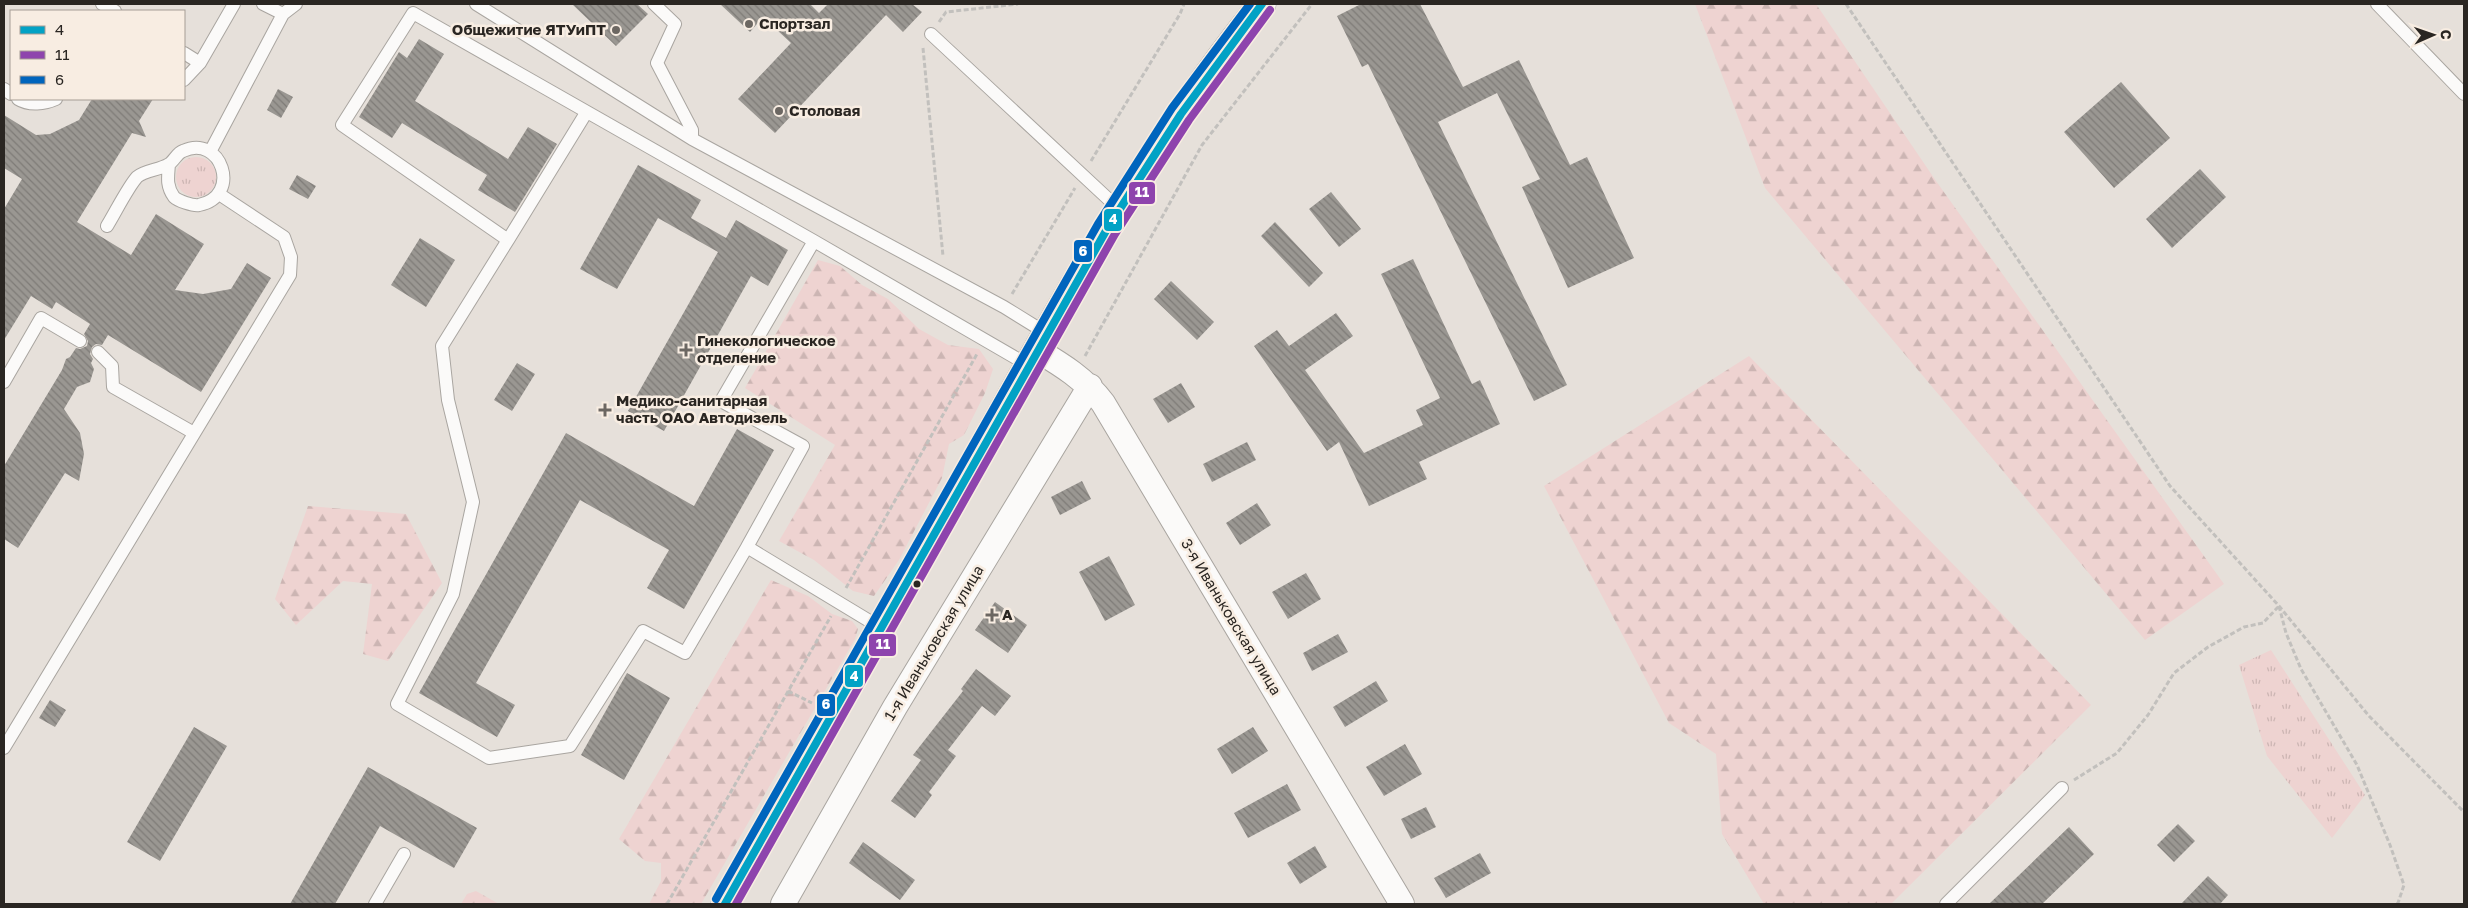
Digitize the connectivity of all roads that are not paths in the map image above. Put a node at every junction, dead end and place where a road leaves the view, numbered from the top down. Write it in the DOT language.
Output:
graph roads {
  1 [pos="102,4"];
  2 [pos="234,4"];
  3 [pos="263,4"];
  4 [pos="296,4"];
  5 [pos="476,4"];
  6 [pos="654,4"];
  7 [pos="1262,4"];
  8 [pos="2377,4"];
  9 [pos="281,9"];
  10 [pos="113,10"];
  11 [pos="931,34"];
  12 [pos="185,54"];
  13 [pos="200,63"];
  14 [pos="185,79"];
  15 [pos="2464,94"];
  16 [pos="20,100"];
  17 [pos="53,100"];
  18 [pos="586,113"];
  19 [pos="692,139"];
  20 [pos="210,152"];
  21 [pos="169,164"];
  22 [pos="219,194"];
  23 [pos="1119,209"];
  24 [pos="107,226"];
  25 [pos="508,240"];
  26 [pos="814,240"];
  27 [pos="80,341"];
  28 [pos="1037,349"];
  29 [pos="98,352"];
  30 [pos="4,382"];
  31 [pos="1090,386"];
  32 [pos="194,433"];
  33 [pos="747,547"];
  34 [pos="881,628"];
  35 [pos="4,748"];
  36 [pos="2062,788"];
  37 [pos="404,854"];
  38 [pos="375,904"];
  39 [pos="725,904"];
  40 [pos="783,904"];
  41 [pos="1402,904"];
  42 [pos="1946,904"];
  1 -- 10 [label="lane"];
  2 -- 13 [label="lane"];
  3 -- 9 [label="lane"];
  4 -- 9 [label="lane"];
  5 -- 19 [label="lane"];
  6 -- 19 [label="lane"];
  7 -- 23 [label="main road"];
  8 -- 15 [label="lane"];
  9 -- 20 [label="lane"];
  11 -- 23 [label="lane"];
  12 -- 13 [label="lane"];
  13 -- 14 [label="lane"];
  16 -- 17 [label="lane"];
  18 -- 25 [label="lane"];
  18 -- 25 [label="lane"];
  18 -- 26 [label="lane"];
  19 -- 28 [label="lane"];
  20 -- 21 [label="lane"];
  20 -- 22 [label="lane"];
  21 -- 22 [label="lane"];
  21 -- 24 [label="lane"];
  22 -- 32 [label="lane"];
  23 -- 28 [label="main road"];
  25 -- 33 [label="lane"];
  26 -- 28 [label="lane"];
  26 -- 33 [label="lane"];
  27 -- 30 [label="lane"];
  28 -- 31 [label="street, 3-я Иваньковская улица"];
  28 -- 34 [label="main road"];
  29 -- 32 [label="lane"];
  31 -- 40 [label="street, 1-я Иваньковская улица"];
  31 -- 41 [label="street, 3-я Иваньковская улица"];
  32 -- 35 [label="lane"];
  33 -- 34 [label="lane"];
  34 -- 39 [label="main road"];
  36 -- 42 [label="lane"];
  37 -- 38 [label="lane"];
}
